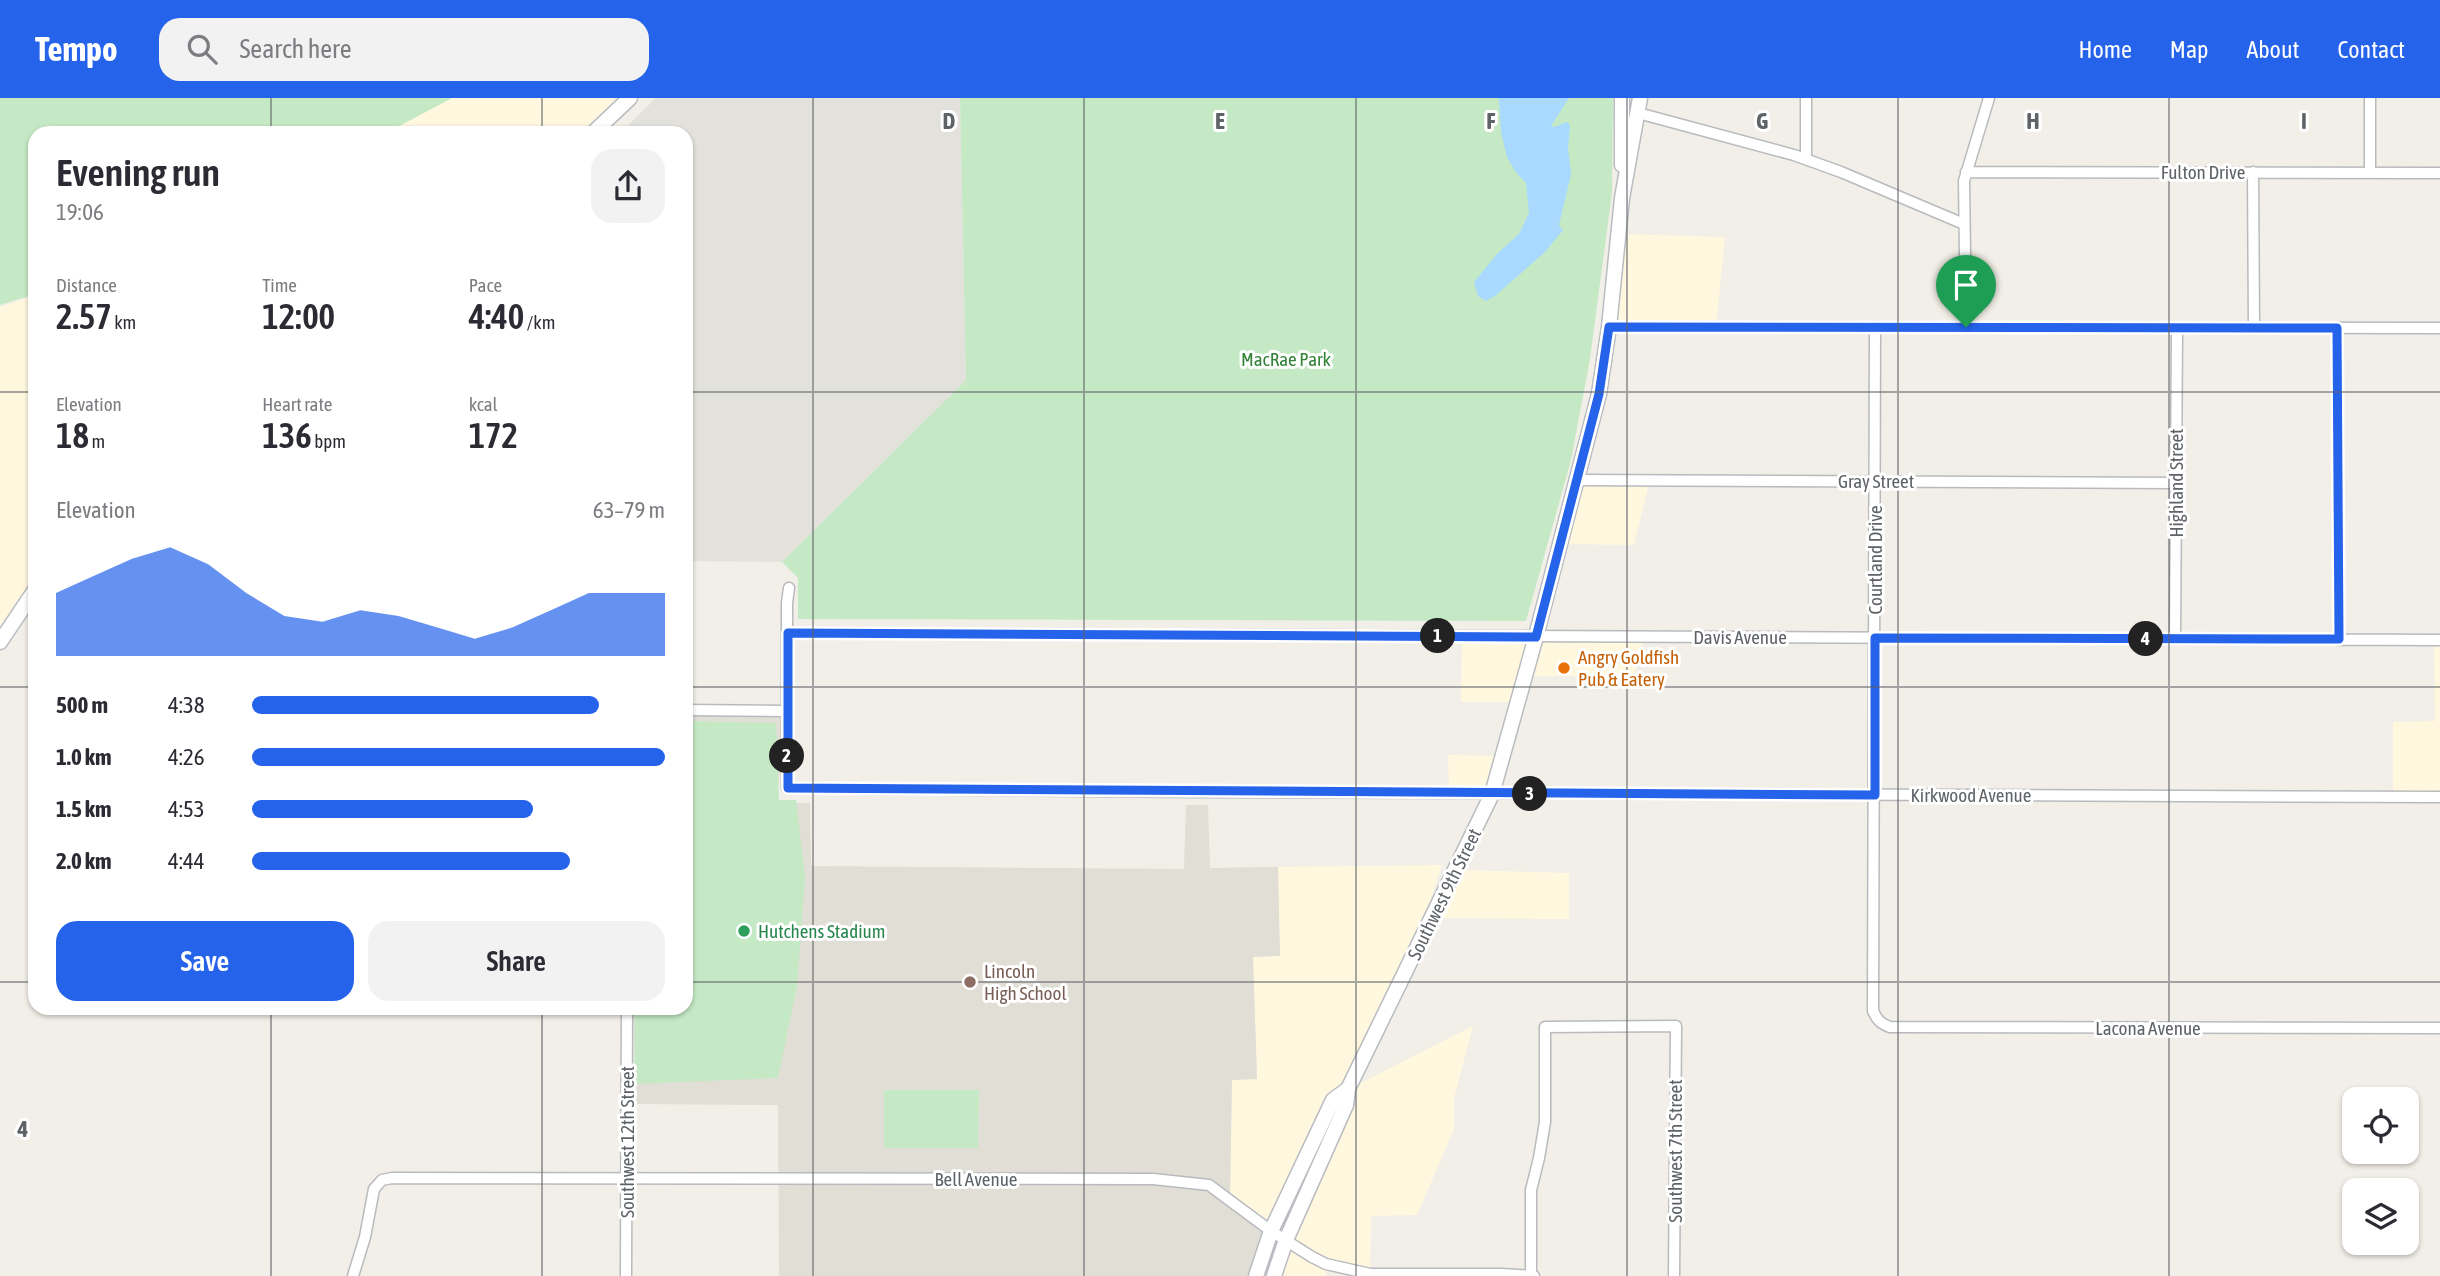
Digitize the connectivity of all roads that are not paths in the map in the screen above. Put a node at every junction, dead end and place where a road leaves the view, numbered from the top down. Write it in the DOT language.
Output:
graph roads {
  1 [pos="630,98"];
  2 [pos="1622,98"];
  3 [pos="1806,98"];
  4 [pos="1989,98"];
  5 [pos="2370,98"];
  6 [pos="1639,105"];
  7 [pos="600,126"];
  8 [pos="1806,159"];
  9 [pos="1966,172"];
  10 [pos="2253,172"];
  11 [pos="2370,173"];
  12 [pos="2440,173"];
  13 [pos="1622,198"];
  14 [pos="1965,224"];
  15 [pos="1609,327"];
  16 [pos="1875,327"];
  17 [pos="1966,327"];
  18 [pos="2177,328"];
  19 [pos="2254,328"];
  20 [pos="2337,328"];
  21 [pos="2440,328"];
  22 [pos="1577,480"];
  23 [pos="1875,481"];
  24 [pos="2176,483"];
  25 [pos="789,588"];
  26 [pos="28,600"];
  27 [pos="788,633"];
  28 [pos="1536,637"];
  29 [pos="1875,638"];
  30 [pos="2175,639"];
  31 [pos="2339,639"];
  32 [pos="2440,640"];
  33 [pos="0,642"];
  34 [pos="693,710"];
  35 [pos="787,710"];
  36 [pos="1492,793"];
  37 [pos="1875,795"];
  38 [pos="2440,797"];
  39 [pos="1875,1002"];
  40 [pos="627,1015"];
  41 [pos="2440,1028"];
  42 [pos="1348,1089"];
  43 [pos="626,1179"];
  44 [pos="1271,1231"];
  45 [pos="1286,1240"];
  46 [pos="353,1276"];
  47 [pos="626,1276"];
  48 [pos="1255,1276"];
  49 [pos="1274,1276"];
  50 [pos="1532,1276"];
  51 [pos="1674,1276"];
  1 -- 7 [label="main road"];
  2 -- 13 [label="main road, Southwest 9th Street"];
  3 -- 8 [label="street"];
  4 -- 9 [label="street"];
  5 -- 11 [label="street"];
  6 -- 8 [label="street"];
  6 -- 13 [label="main road, Southwest 9th Street"];
  8 -- 14 [label="street"];
  9 -- 10 [label="street, Fulton Drive"];
  9 -- 14 [label="street"];
  10 -- 11 [label="street, Fulton Drive"];
  10 -- 19 [label="street"];
  11 -- 12 [label="street, Fulton Drive"];
  13 -- 15 [label="main road, Southwest 9th Street"];
  14 -- 17 [label="street"];
  15 -- 16 [label="street"];
  15 -- 22 [label="main road, Southwest 9th Street"];
  16 -- 17 [label="street"];
  16 -- 23 [label="street, Courtland Drive"];
  17 -- 18 [label="street"];
  18 -- 19 [label="street"];
  18 -- 24 [label="street, Highland Street"];
  19 -- 20 [label="street"];
  20 -- 21 [label="street"];
  20 -- 31 [label="street"];
  22 -- 23 [label="street, Gray Street"];
  22 -- 28 [label="main road, Southwest 9th Street"];
  23 -- 24 [label="street, Gray Street"];
  23 -- 29 [label="street, Courtland Drive"];
  24 -- 30 [label="street, Highland Street"];
  25 -- 27 [label="street"];
  26 -- 33 [label="main road"];
  27 -- 28 [label="street, Davis Avenue"];
  27 -- 35 [label="street"];
  28 -- 29 [label="street, Davis Avenue"];
  28 -- 36 [label="main road, Southwest 9th Street"];
  29 -- 30 [label="street, Davis Avenue"];
  29 -- 37 [label="street, Courtland Drive"];
  30 -- 31 [label="street, Davis Avenue"];
  31 -- 32 [label="street, Davis Avenue"];
  34 -- 35 [label="street"];
  35 -- 36 [label="street, Kirkwood Avenue"];
  36 -- 37 [label="street, Kirkwood Avenue"];
  36 -- 42 [label="main road, Southwest 9th Street"];
  37 -- 38 [label="street, Kirkwood Avenue"];
  37 -- 39 [label="street, Courtland Drive"];
  39 -- 41 [label="street, Lacona Avenue"];
  40 -- 43 [label="street, Southwest 12th Street"];
  42 -- 44 [label="main road, Southwest 9th Street"];
  42 -- 45 [label="main road, Southwest 9th Street"];
  43 -- 44 [label="street, Bell Avenue"];
  43 -- 46 [label="street, Bell Avenue"];
  43 -- 47 [label="street, Southwest 12th Street"];
  44 -- 45 [label="street, Bell Avenue"];
  44 -- 48 [label="main road, Southwest 9th Street"];
  45 -- 49 [label="main road, Southwest 9th Street"];
  45 -- 50 [label="street, Bell Avenue"];
  50 -- 51 [label="street, Southwest 7th Street"];
}
